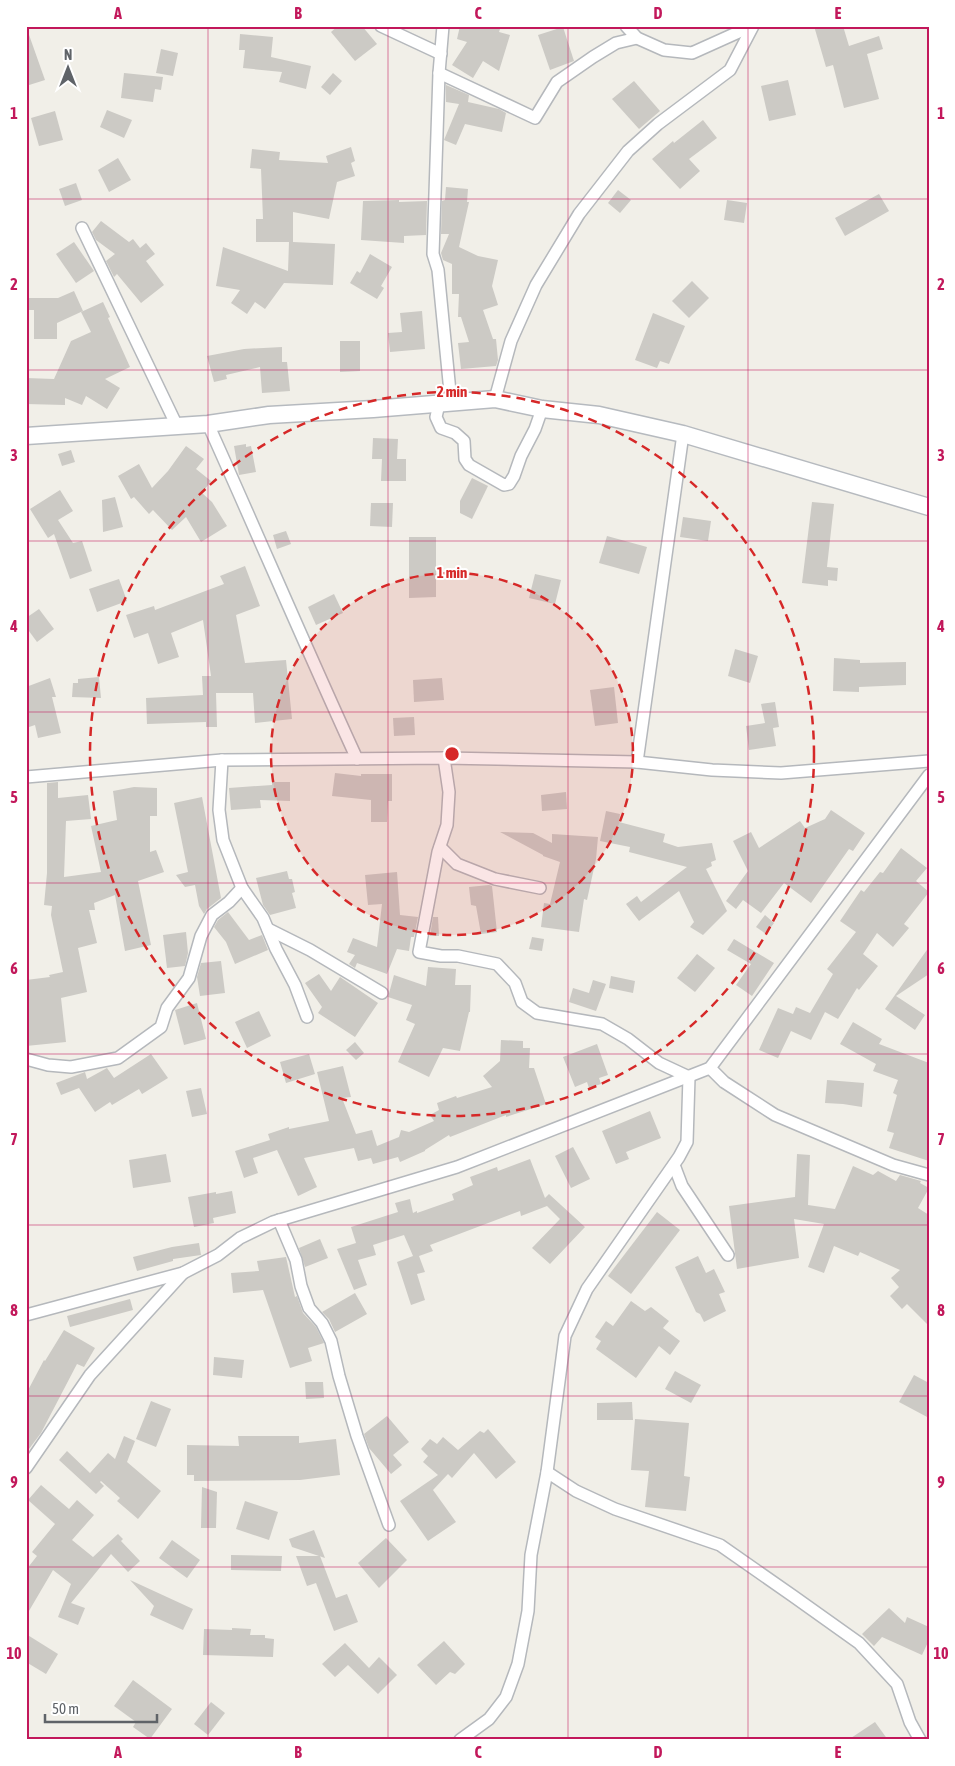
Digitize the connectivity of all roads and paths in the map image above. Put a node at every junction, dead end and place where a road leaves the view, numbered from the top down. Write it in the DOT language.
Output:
graph roads {
  1 [pos="381,26"];
  2 [pos="443,26"];
  3 [pos="626,26"];
  4 [pos="752,26"];
  5 [pos="637,38"];
  6 [pos="441,54"];
  7 [pos="439,73"];
  8 [pos="82,228"];
  9 [pos="495,399"];
  10 [pos="445,403"];
  11 [pos="542,409"];
  12 [pos="208,424"];
  13 [pos="177,426"];
  14 [pos="683,434"];
  15 [pos="26,436"];
  16 [pos="929,507"];
  17 [pos="444,758"];
  18 [pos="357,759"];
  19 [pos="222,760"];
  20 [pos="929,761"];
  21 [pos="637,762"];
  22 [pos="929,775"];
  23 [pos="26,777"];
  24 [pos="440,847"];
  25 [pos="242,888"];
  26 [pos="540,888"];
  27 [pos="268,929"];
  28 [pos="382,993"];
  29 [pos="307,1017"];
  30 [pos="26,1060"];
  31 [pos="710,1068"];
  32 [pos="689,1077"];
  33 [pos="674,1165"];
  34 [pos="929,1175"];
  35 [pos="279,1220"];
  36 [pos="728,1255"];
  37 [pos="183,1273"];
  38 [pos="26,1315"];
  39 [pos="26,1468"];
  40 [pos="548,1472"];
  41 [pos="389,1525"];
  42 [pos="460,1740"];
  43 [pos="920,1740"];
  1 -- 6 [label="street"];
  2 -- 6 [label="street"];
  3 -- 5 [label="street"];
  4 -- 5 [label="street"];
  4 -- 9 [label="street"];
  5 -- 7 [label="street"];
  6 -- 7 [label="street"];
  7 -- 10 [label="street"];
  8 -- 13 [label="street"];
  9 -- 10 [label="street"];
  9 -- 11 [label="street"];
  10 -- 11 [label="street"];
  10 -- 12 [label="street"];
  11 -- 14 [label="street"];
  12 -- 13 [label="street"];
  12 -- 18 [label="street"];
  13 -- 15 [label="street"];
  14 -- 16 [label="street"];
  14 -- 21 [label="street"];
  17 -- 18 [label="street"];
  17 -- 21 [label="street"];
  17 -- 24 [label="street"];
  18 -- 19 [label="street"];
  19 -- 23 [label="street"];
  19 -- 25 [label="street"];
  20 -- 21 [label="street"];
  22 -- 31 [label="street"];
  24 -- 26 [label="street"];
  24 -- 32 [label="street"];
  25 -- 27 [label="street"];
  25 -- 30 [label="street"];
  27 -- 28 [label="street"];
  27 -- 29 [label="street"];
  31 -- 32 [label="street"];
  31 -- 34 [label="street"];
  32 -- 33 [label="street"];
  32 -- 35 [label="street"];
  33 -- 36 [label="street"];
  33 -- 40 [label="street"];
  35 -- 37 [label="street"];
  35 -- 41 [label="street"];
  37 -- 38 [label="street"];
  37 -- 39 [label="street"];
  40 -- 42 [label="street"];
  40 -- 43 [label="street"];
}
